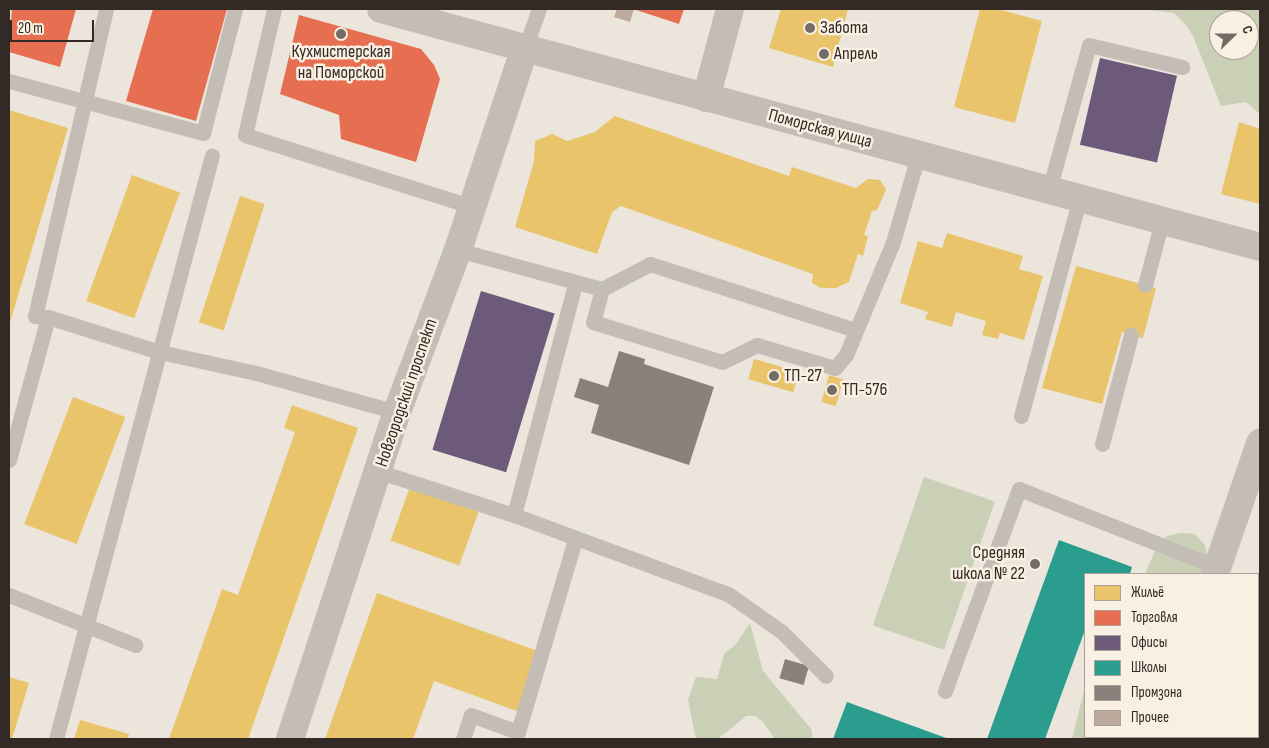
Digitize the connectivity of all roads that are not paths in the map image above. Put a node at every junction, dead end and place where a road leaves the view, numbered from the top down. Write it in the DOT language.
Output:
graph roads {
  1 [pos="106,9"];
  2 [pos="235,9"];
  3 [pos="274,9"];
  4 [pos="540,9"];
  5 [pos="730,9"];
  6 [pos="386,10"];
  7 [pos="525,48"];
  8 [pos="1182,67"];
  9 [pos="9,81"];
  10 [pos="706,98"];
  11 [pos="85,100"];
  12 [pos="212,155"];
  13 [pos="918,156"];
  14 [pos="1049,190"];
  15 [pos="1080,198"];
  16 [pos="473,207"];
  17 [pos="1162,221"];
  18 [pos="1260,247"];
  19 [pos="458,250"];
  20 [pos="575,284"];
  21 [pos="1145,285"];
  22 [pos="602,289"];
  23 [pos="48,317"];
  24 [pos="856,330"];
  25 [pos="1132,335"];
  26 [pos="160,352"];
  27 [pos="397,412"];
  28 [pos="1021,416"];
  29 [pos="1260,443"];
  30 [pos="1102,444"];
  31 [pos="9,460"];
  32 [pos="380,472"];
  33 [pos="1253,490"];
  34 [pos="514,515"];
  35 [pos="574,539"];
  36 [pos="1216,571"];
  37 [pos="9,595"];
  38 [pos="87,628"];
  39 [pos="135,645"];
  40 [pos="826,676"];
  41 [pos="945,690"];
  42 [pos="56,739"];
  43 [pos="290,739"];
  44 [pos="463,739"];
  1 -- 11 [label="lane"];
  2 -- 11 [label="lane"];
  3 -- 16 [label="lane"];
  4 -- 7 [label="lane"];
  5 -- 10 [label="street"];
  6 -- 7 [label="street, Поморская улица"];
  7 -- 10 [label="street, Поморская улица"];
  7 -- 16 [label="street, Новгородский проспект"];
  8 -- 14 [label="lane"];
  9 -- 11 [label="lane"];
  10 -- 13 [label="street, Поморская улица"];
  11 -- 23 [label="lane"];
  12 -- 26 [label="lane"];
  13 -- 14 [label="street, Поморская улица"];
  13 -- 24 [label="lane"];
  14 -- 15 [label="street, Поморская улица"];
  15 -- 17 [label="street, Поморская улица"];
  15 -- 28 [label="lane"];
  16 -- 19 [label="street, Новгородский проспект"];
  17 -- 18 [label="street, Поморская улица"];
  17 -- 21 [label="lane"];
  19 -- 20 [label="lane"];
  19 -- 27 [label="street, Новгородский проспект"];
  20 -- 22 [label="lane"];
  20 -- 34 [label="lane"];
  22 -- 24 [label="lane"];
  22 -- 24 [label="lane"];
  23 -- 26 [label="lane"];
  23 -- 31 [label="lane"];
  25 -- 30 [label="lane"];
  26 -- 27 [label="lane"];
  26 -- 38 [label="lane"];
  27 -- 32 [label="street, Новгородский проспект"];
  29 -- 33 [label="street"];
  32 -- 34 [label="lane"];
  32 -- 43 [label="street, Новгородский проспект"];
  33 -- 36 [label="street"];
  34 -- 35 [label="lane"];
  35 -- 40 [label="lane"];
  35 -- 44 [label="lane"];
  36 -- 41 [label="lane"];
  37 -- 38 [label="lane"];
  38 -- 39 [label="lane"];
  38 -- 42 [label="lane"];
}
